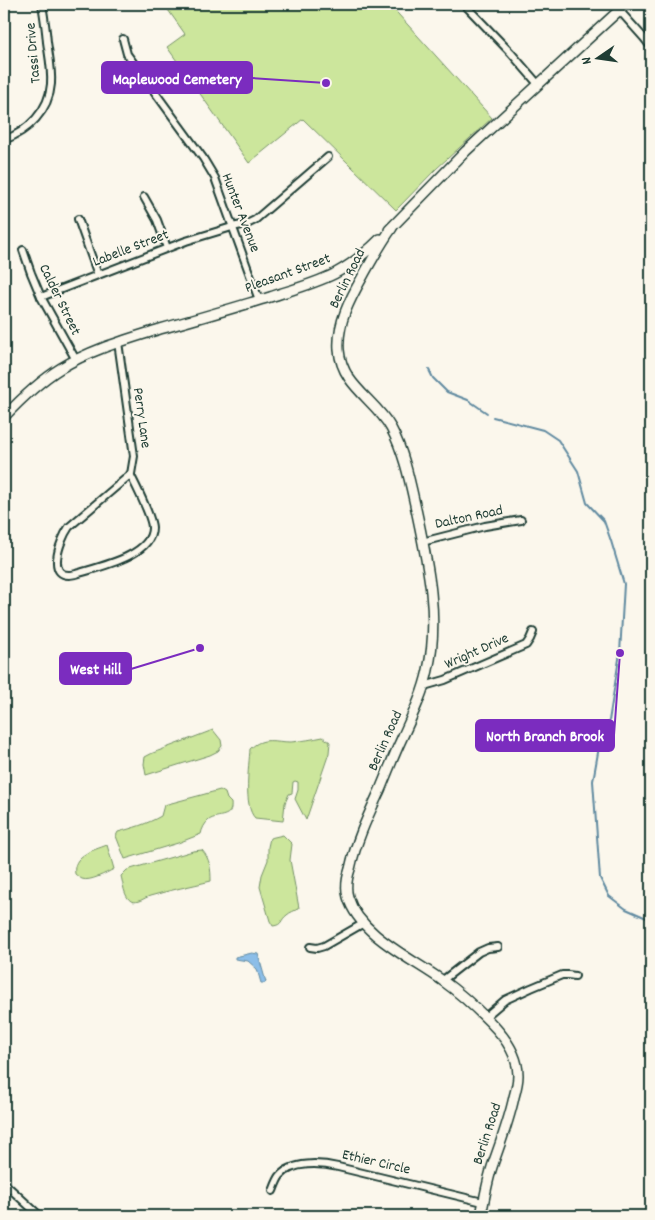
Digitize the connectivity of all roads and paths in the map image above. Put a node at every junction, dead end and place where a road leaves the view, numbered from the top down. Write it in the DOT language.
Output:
graph roads {
  1 [pos="42,4"];
  2 [pos="464,4"];
  3 [pos="622,7"];
  4 [pos="123,39"];
  5 [pos="651,47"];
  6 [pos="538,84"];
  7 [pos="4,140"];
  8 [pos="328,157"];
  9 [pos="144,197"];
  10 [pos="78,219"];
  11 [pos="232,227"];
  12 [pos="392,228"];
  13 [pos="167,248"];
  14 [pos="23,250"];
  15 [pos="98,275"];
  16 [pos="41,297"];
  17 [pos="260,300"];
  18 [pos="118,342"];
  19 [pos="76,360"];
  20 [pos="4,417"];
  21 [pos="130,474"];
  22 [pos="522,520"];
  23 [pos="422,542"];
  24 [pos="533,632"];
  25 [pos="424,686"];
  26 [pos="364,924"];
  27 [pos="310,947"];
  28 [pos="498,947"];
  29 [pos="576,976"];
  30 [pos="443,980"];
  31 [pos="485,1017"];
  32 [pos="4,1183"];
  33 [pos="273,1191"];
  34 [pos="484,1202"];
  35 [pos="40,1216"];
  36 [pos="480,1216"];
  1 -- 7 [label="street, Tassi Drive"];
  2 -- 6 [label="street"];
  3 -- 5 [label="street"];
  3 -- 6 [label="street, Pleasant Street"];
  4 -- 11 [label="street, Hunter Avenue"];
  6 -- 12 [label="street, Pleasant Street"];
  8 -- 11 [label="street, Labelle Street"];
  9 -- 13 [label="street"];
  10 -- 15 [label="street"];
  11 -- 13 [label="street, Labelle Street"];
  11 -- 17 [label="street, Hunter Avenue"];
  12 -- 17 [label="street, Pleasant Street"];
  12 -- 23 [label="street, Berlin Road"];
  13 -- 15 [label="street, Labelle Street"];
  14 -- 16 [label="street, Calder Street"];
  15 -- 16 [label="street, Labelle Street"];
  16 -- 19 [label="street, Calder Street"];
  17 -- 18 [label="street, Pleasant Street"];
  18 -- 19 [label="street, Pleasant Street"];
  18 -- 21 [label="street, Perry Lane"];
  19 -- 20 [label="street, Pleasant Street"];
  21 -- 21 [label="street"];
  22 -- 23 [label="street, Dalton Road"];
  23 -- 25 [label="street, Berlin Road"];
  24 -- 25 [label="street, Wright Drive"];
  25 -- 26 [label="street, Berlin Road"];
  26 -- 27 [label="street"];
  26 -- 30 [label="street, Berlin Road"];
  28 -- 30 [label="street"];
  29 -- 31 [label="street"];
  30 -- 31 [label="street, Berlin Road"];
  31 -- 34 [label="street, Berlin Road"];
  32 -- 35 [label="street"];
  33 -- 34 [label="street, Ethier Circle"];
  34 -- 36 [label="street, Berlin Road"];
}
